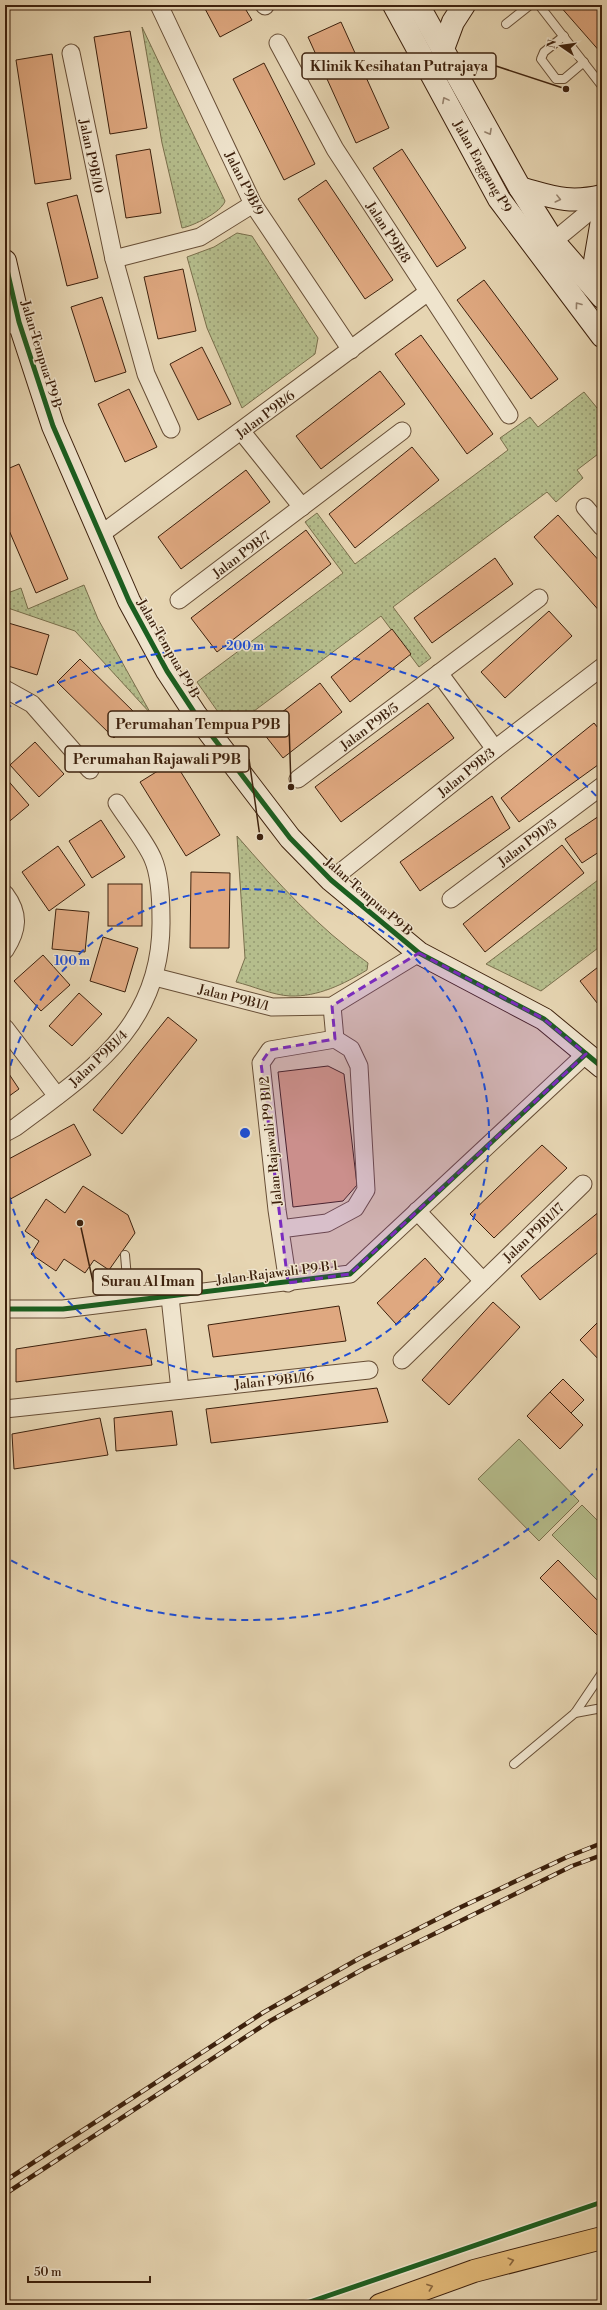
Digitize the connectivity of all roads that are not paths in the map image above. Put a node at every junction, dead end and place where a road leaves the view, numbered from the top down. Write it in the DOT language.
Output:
graph roads {
  1 [pos="159,5"];
  2 [pos="394,5"];
  3 [pos="418,5"];
  4 [pos="464,5"];
  5 [pos="530,5"];
  6 [pos="539,5"];
  7 [pos="506,24"];
  8 [pos="564,36"];
  9 [pos="278,43"];
  10 [pos="443,49"];
  11 [pos="71,53"];
  12 [pos="584,62"];
  13 [pos="602,86"];
  14 [pos="520,188"];
  15 [pos="602,196"];
  16 [pos="602,201"];
  17 [pos="254,204"];
  18 [pos="602,220"];
  19 [pos="546,247"];
  20 [pos="114,259"];
  21 [pos="5,261"];
  22 [pos="428,292"];
  23 [pos="600,295"];
  24 [pos="12,324"];
  25 [pos="602,336"];
  26 [pos="351,350"];
  27 [pos="509,415"];
  28 [pos="170,429"];
  29 [pos="402,431"];
  30 [pos="242,432"];
  31 [pos="302,507"];
  32 [pos="585,507"];
  33 [pos="602,527"];
  34 [pos="100,535"];
  35 [pos="539,598"];
  36 [pos="179,600"];
  37 [pos="601,668"];
  38 [pos="439,673"];
  39 [pos="5,689"];
  40 [pos="495,749"];
  41 [pos="90,770"];
  42 [pos="298,779"];
  43 [pos="602,786"];
  44 [pos="117,803"];
  45 [pos="331,880"];
  46 [pos="5,894"];
  47 [pos="451,899"];
  48 [pos="5,950"];
  49 [pos="419,953"];
  50 [pos="155,977"];
  51 [pos="332,1006"];
  52 [pos="5,1028"];
  53 [pos="335,1039"];
  54 [pos="594,1060"];
  55 [pos="57,1096"];
  56 [pos="5,1133"];
  57 [pos="583,1184"];
  58 [pos="417,1211"];
  59 [pos="280,1229"];
  60 [pos="125,1255"];
  61 [pos="483,1281"];
  62 [pos="288,1282"];
  63 [pos="170,1296"];
  64 [pos="129,1301"];
  65 [pos="5,1310"];
  66 [pos="402,1360"];
  67 [pos="369,1370"];
  68 [pos="180,1390"];
  69 [pos="5,1409"];
  70 [pos="602,1673"];
  71 [pos="602,1708"];
  72 [pos="576,1713"];
  73 [pos="514,1764"];
  74 [pos="602,2238"];
  75 [pos="380,2305"];
  1 -- 17 [label="street, Jalan P9B/9"];
  19 -- 2 [label="street, Jalan Enggang P9, one-way"];
  3 -- 10 [label="street, Jalan Enggang P9"];
  4 -- 10 [label="street"];
  5 -- 7 [label="lane"];
  6 -- 8 [label="lane"];
  8 -- 12 [label="lane"];
  8 -- 12 [label="lane"];
  9 -- 22 [label="street, Jalan P9B/8"];
  10 -- 14 [label="street, Jalan Enggang P9, one-way"];
  11 -- 20 [label="street, Jalan P9B/10"];
  12 -- 13 [label="lane"];
  14 -- 15 [label="street, one-way"];
  14 -- 19 [label="street, Jalan Enggang P9"];
  16 -- 19 [label="street"];
  17 -- 20 [label="street"];
  17 -- 26 [label="street, Jalan P9B/9"];
  18 -- 23 [label="street"];
  19 -- 23 [label="street, Jalan Enggang P9"];
  25 -- 19 [label="street, Jalan Enggang P9, one-way"];
  20 -- 28 [label="street, Jalan P9B/10"];
  21 -- 24 [label="street, Jalan Tempua P9 B"];
  22 -- 26 [label="street, Jalan P9B/6"];
  22 -- 27 [label="street, Jalan P9B/8"];
  24 -- 34 [label="street, Jalan Tempua P9 B"];
  26 -- 30 [label="street, Jalan P9B/6"];
  29 -- 31 [label="street, Jalan P9B/7"];
  30 -- 31 [label="street"];
  30 -- 34 [label="street, Jalan P9B/6"];
  31 -- 36 [label="street, Jalan P9B/7"];
  32 -- 33 [label="street"];
  34 -- 45 [label="street, Jalan Tempua P9 B"];
  35 -- 38 [label="street, Jalan P9B/5"];
  37 -- 40 [label="street, Jalan P9B/3"];
  38 -- 40 [label="street"];
  38 -- 42 [label="street, Jalan P9B/5"];
  39 -- 41 [label="street"];
  40 -- 45 [label="street, Jalan P9B/3"];
  43 -- 47 [label="street, Jalan P9D/3"];
  44 -- 50 [label="street, Jalan P9B1/4"];
  45 -- 49 [label="street, Jalan Tempua P9 B"];
  46 -- 48 [label="street"];
  49 -- 51 [label="street"];
  49 -- 54 [label="street, Jalan Tempua P9 B"];
  50 -- 51 [label="street, Jalan P9B1/1"];
  50 -- 55 [label="street, Jalan P9B1/4"];
  51 -- 53 [label="street"];
  52 -- 55 [label="street"];
  53 -- 59 [label="street, Jalan Rajawali P9 B1/2"];
  53 -- 59 [label="street"];
  54 -- 58 [label="street, Jalan Rajawali P9 B 1"];
  55 -- 56 [label="street, Jalan P9B1/4"];
  57 -- 61 [label="street, Jalan P9B1/17"];
  58 -- 61 [label="street"];
  58 -- 62 [label="street, Jalan Rajawali P9 B 1"];
  59 -- 62 [label="street, Jalan Rajawali P9 B1/2"];
  60 -- 64 [label="lane"];
  61 -- 66 [label="street, Jalan P9B1/17"];
  62 -- 63 [label="street, Jalan Rajawali P9 B 1"];
  63 -- 64 [label="street, Jalan Rajawali P9 B 1"];
  63 -- 68 [label="street"];
  64 -- 65 [label="street, Jalan Rajawali P9 B 1"];
  67 -- 68 [label="street, Jalan P9B1/16"];
  68 -- 69 [label="street, Jalan P9B1/16"];
  70 -- 72 [label="lane"];
  71 -- 72 [label="lane"];
  72 -- 73 [label="lane"];
  75 -- 74 [label="highway, one-way"];
}
